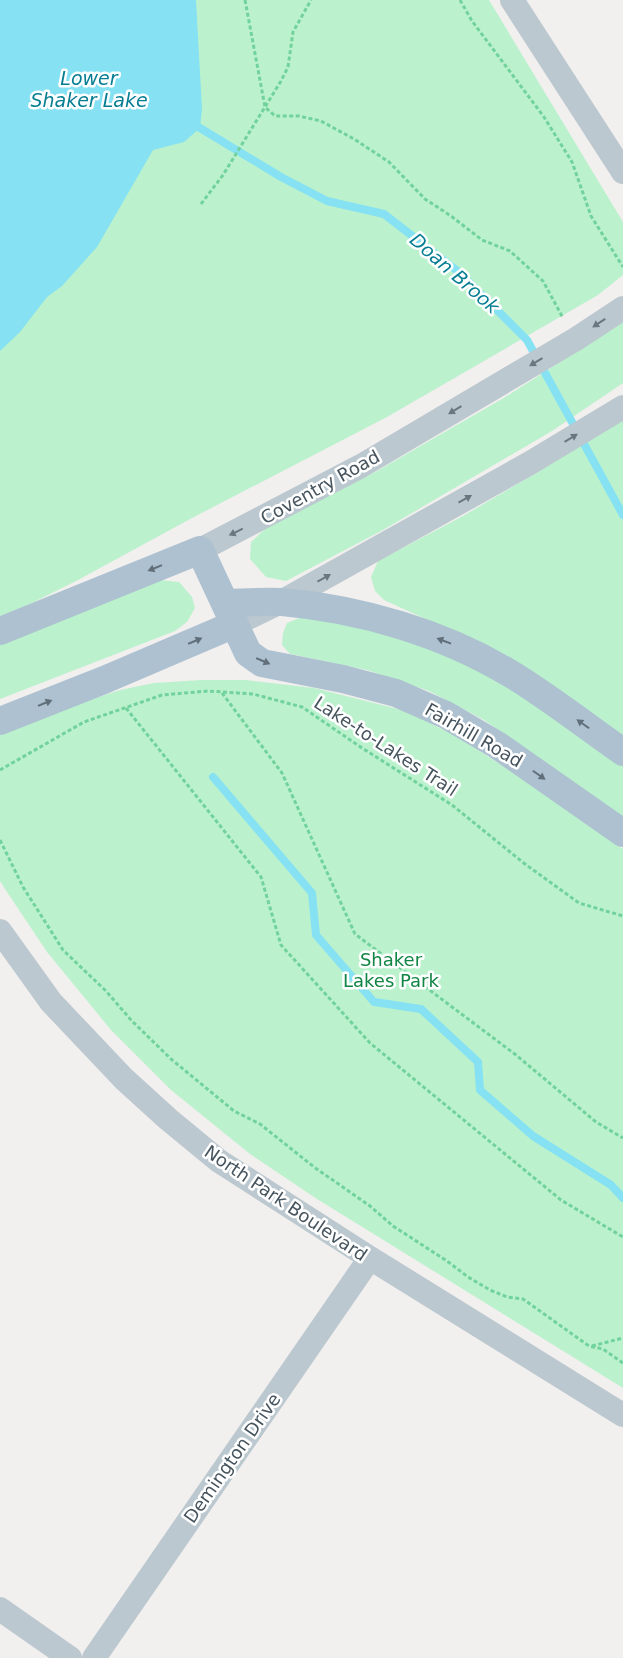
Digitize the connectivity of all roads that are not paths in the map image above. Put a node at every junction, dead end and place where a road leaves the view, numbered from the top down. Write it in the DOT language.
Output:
graph roads {
  1 [pos="512,0"];
  2 [pos="623,172"];
  3 [pos="623,308"];
  4 [pos="623,407"];
  5 [pos="200,550"];
  6 [pos="281,602"];
  7 [pos="230,614"];
  8 [pos="0,631"];
  9 [pos="0,721"];
  10 [pos="623,752"];
  11 [pos="623,834"];
  12 [pos="0,931"];
  13 [pos="370,1258"];
  14 [pos="623,1415"];
  15 [pos="0,1609"];
  16 [pos="70,1658"];
  17 [pos="94,1658"];
  1 -- 2 [label="street"];
  3 -- 5 [label="street, Coventry Road, one-way"];
  6 -- 4 [label="street, one-way"];
  5 -- 7 [label="main road, Fairhill Road"];
  5 -- 8 [label="main road, Coventry Road, one-way"];
  6 -- 7 [label="main road"];
  10 -- 6 [label="main road, one-way"];
  9 -- 7 [label="main road, one-way"];
  7 -- 11 [label="main road, Fairhill Road, one-way"];
  12 -- 13 [label="street, North Park Boulevard"];
  13 -- 14 [label="street, North Park Boulevard"];
  13 -- 17 [label="street, Demington Drive"];
  15 -- 16 [label="street"];
}
